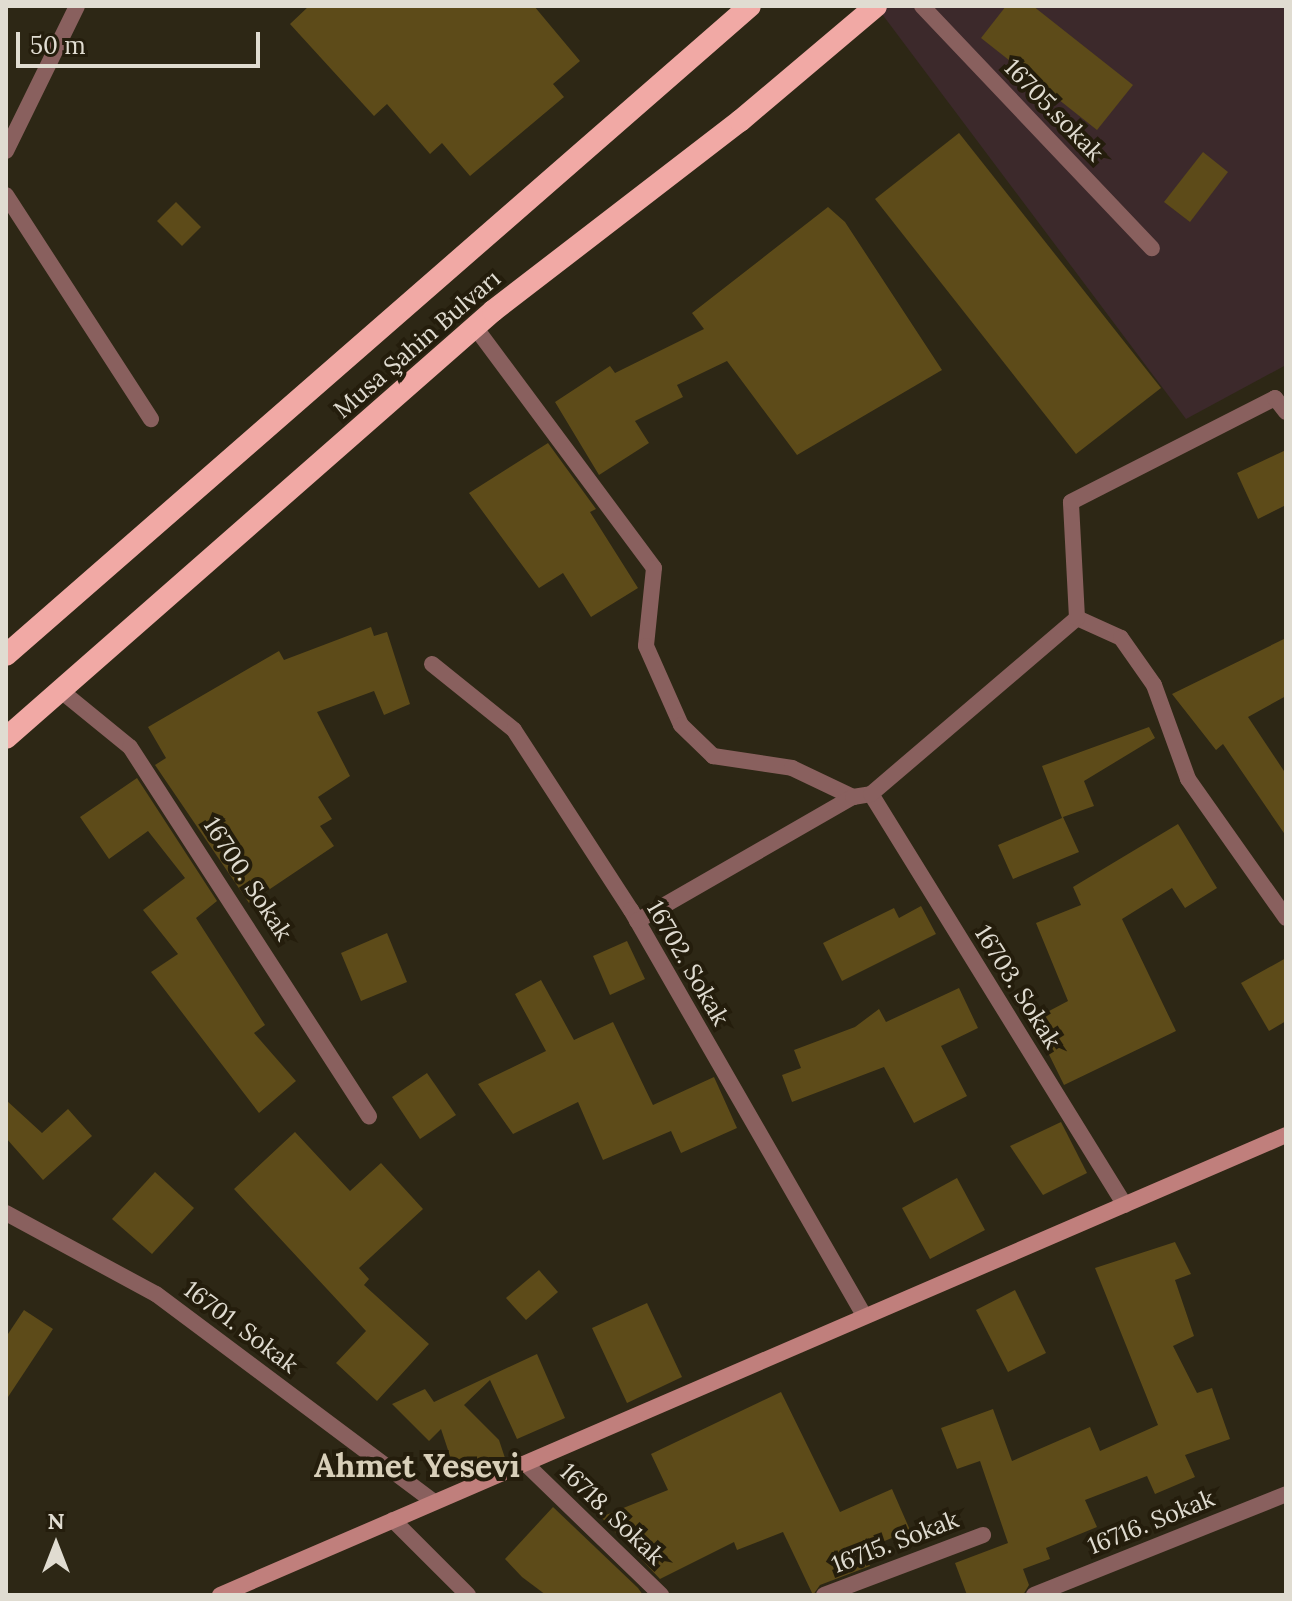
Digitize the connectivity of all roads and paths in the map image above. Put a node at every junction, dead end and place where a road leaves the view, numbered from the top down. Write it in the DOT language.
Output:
graph roads {
  1 [pos="77,6"];
  2 [pos="750,6"];
  3 [pos="876,6"];
  4 [pos="922,6"];
  5 [pos="6,151"];
  6 [pos="6,195"];
  7 [pos="1152,248"];
  8 [pos="475,327"];
  9 [pos="1286,412"];
  10 [pos="151,419"];
  11 [pos="1077,618"];
  12 [pos="6,655"];
  13 [pos="432,664"];
  14 [pos="60,690"];
  15 [pos="6,738"];
  16 [pos="871,794"];
  17 [pos="853,797"];
  18 [pos="1286,918"];
  19 [pos="637,921"];
  20 [pos="369,1116"];
  21 [pos="1286,1135"];
  22 [pos="1125,1205"];
  23 [pos="6,1213"];
  24 [pos="864,1316"];
  25 [pos="529,1467"];
  26 [pos="1286,1494"];
  27 [pos="434,1502"];
  28 [pos="393,1520"];
  29 [pos="983,1535"];
  30 [pos="220,1595"];
  31 [pos="468,1595"];
  32 [pos="661,1595"];
  33 [pos="824,1595"];
  34 [pos="1034,1595"];
  1 -- 5 [label="street"];
  2 -- 12 [label="highway, Musa Şahin Bulvarı"];
  3 -- 8 [label="highway, Musa Şahin Bulvarı"];
  4 -- 7 [label="street, 16705.sokak"];
  6 -- 10 [label="street"];
  8 -- 14 [label="highway, Musa Şahin Bulvarı"];
  8 -- 17 [label="street"];
  9 -- 11 [label="street"];
  11 -- 16 [label="street"];
  11 -- 18 [label="street"];
  13 -- 19 [label="street, 16702. Sokak"];
  14 -- 15 [label="highway, Musa Şahin Bulvarı"];
  14 -- 20 [label="street, 16700. Sokak"];
  16 -- 17 [label="street"];
  16 -- 22 [label="street, 16703. Sokak"];
  17 -- 19 [label="street"];
  19 -- 24 [label="street, 16702. Sokak"];
  21 -- 22 [label="main road"];
  22 -- 24 [label="main road"];
  23 -- 27 [label="street, 16701. Sokak"];
  24 -- 25 [label="main road"];
  25 -- 27 [label="main road"];
  25 -- 32 [label="street, 16718. Sokak"];
  26 -- 34 [label="street, 16716. Sokak"];
  27 -- 28 [label="main road"];
  28 -- 30 [label="main road"];
  28 -- 31 [label="street"];
  29 -- 33 [label="street, 16715. Sokak"];
}
